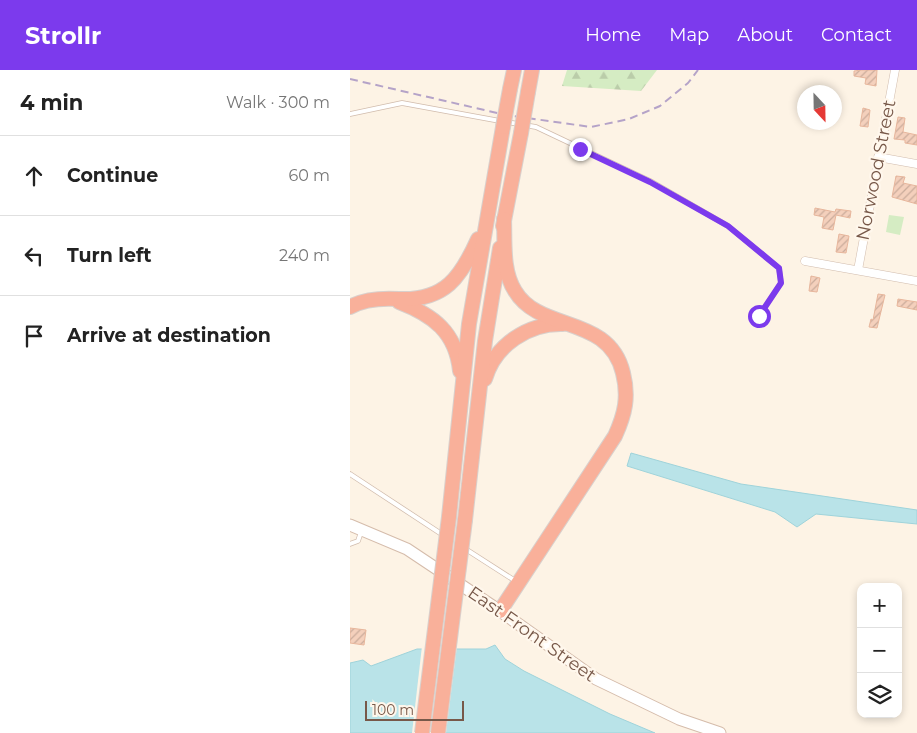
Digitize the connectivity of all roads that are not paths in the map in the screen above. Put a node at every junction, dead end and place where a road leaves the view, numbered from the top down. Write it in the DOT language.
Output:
graph roads {
  1 [pos="514,70"];
  2 [pos="532,70"];
  3 [pos="895,70"];
  4 [pos="350,114"];
  5 [pos="878,157"];
  6 [pos="917,164"];
  7 [pos="504,219"];
  8 [pos="485,225"];
  9 [pos="805,261"];
  10 [pos="858,270"];
  11 [pos="917,280"];
  12 [pos="387,298"];
  13 [pos="350,307"];
  14 [pos="759,316"];
  15 [pos="572,324"];
  16 [pos="460,411"];
  17 [pos="476,422"];
  18 [pos="350,474"];
  19 [pos="350,525"];
  20 [pos="362,529"];
  21 [pos="350,544"];
  22 [pos="519,583"];
  23 [pos="500,611"];
  24 [pos="422,733"];
  25 [pos="438,733"];
  26 [pos="720,733"];
  1 -- 8 [label="highway, bridge"];
  2 -- 7 [label="highway, bridge"];
  3 -- 5 [label="street, Norwood Street"];
  4 -- 14 [label="lane"];
  5 -- 6 [label="street"];
  5 -- 10 [label="street, Norwood Street"];
  7 -- 15 [label="highway"];
  7 -- 17 [label="highway"];
  8 -- 12 [label="highway"];
  8 -- 16 [label="highway"];
  9 -- 10 [label="street"];
  10 -- 11 [label="street"];
  12 -- 13 [label="highway"];
  12 -- 16 [label="highway"];
  15 -- 17 [label="highway"];
  15 -- 22 [label="highway"];
  16 -- 24 [label="highway, bridge"];
  17 -- 25 [label="highway, bridge"];
  18 -- 22 [label="lane"];
  19 -- 20 [label="street, East Front Street"];
  20 -- 21 [label="lane"];
  20 -- 23 [label="street, East Front Street"];
  22 -- 23 [label="highway"];
  23 -- 26 [label="street, East Front Street"];
}
